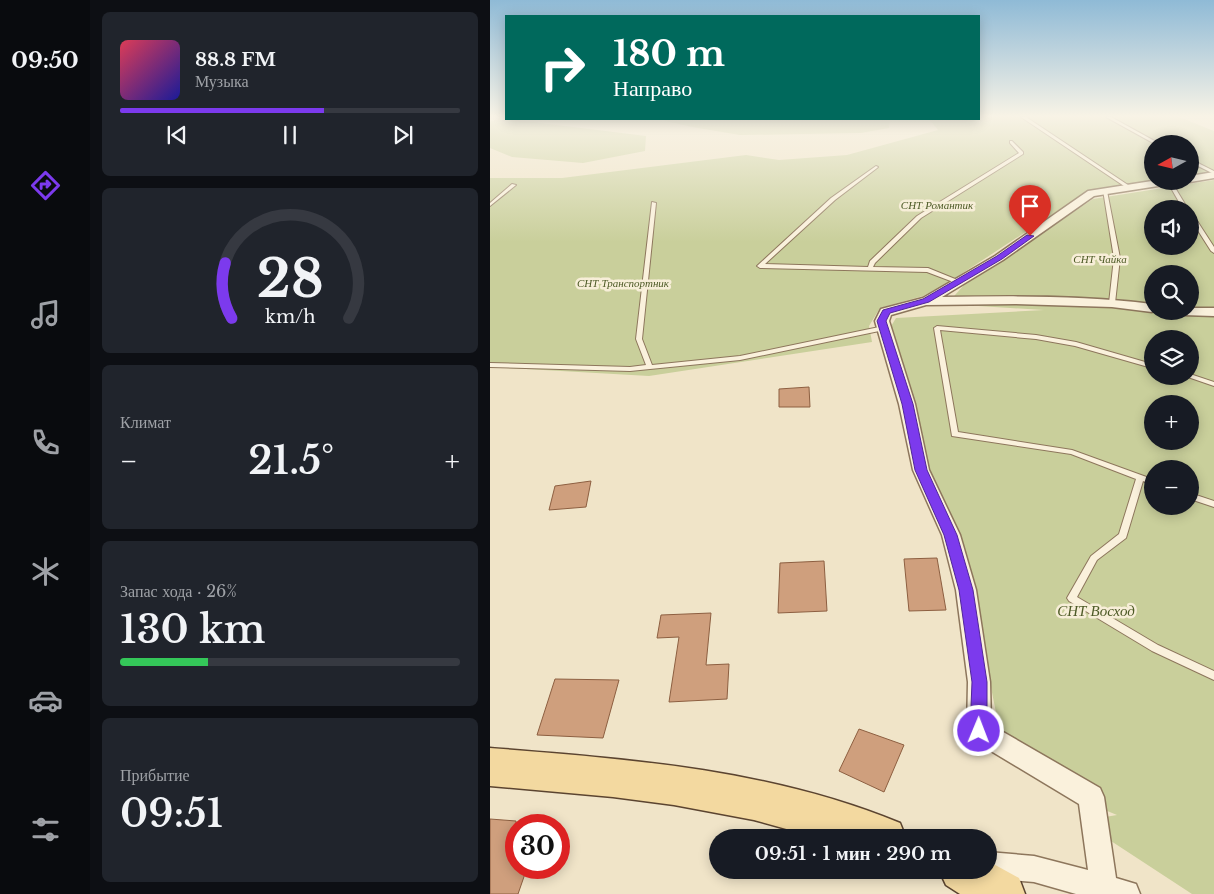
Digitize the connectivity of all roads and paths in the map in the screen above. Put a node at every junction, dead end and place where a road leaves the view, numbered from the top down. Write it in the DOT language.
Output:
graph roads {
  1 [pos="1013,159"];
  2 [pos="1086,159"];
  3 [pos="1199,165"];
  4 [pos="876,167"];
  5 [pos="1214,174"];
  6 [pos="1199,177"];
  7 [pos="514,185"];
  8 [pos="1144,185"];
  9 [pos="1129,187"];
  10 [pos="1105,191"];
  11 [pos="654,202"];
  12 [pos="490,206"];
  13 [pos="1199,228"];
  14 [pos="1214,251"];
  15 [pos="870,269"];
  16 [pos="958,282"];
  17 [pos="926,301"];
  18 [pos="1112,302"];
  19 [pos="1144,307"];
  20 [pos="1214,312"];
  21 [pos="1199,313"];
  22 [pos="884,328"];
  23 [pos="1144,364"];
  24 [pos="490,365"];
  25 [pos="650,367"];
  26 [pos="1199,379"];
  27 [pos="1214,384"];
  28 [pos="1140,477"];
  29 [pos="1144,479"];
  30 [pos="1199,499"];
  31 [pos="1214,504"];
  32 [pos="1214,676"];
  33 [pos="490,767"];
  34 [pos="859,829"];
  35 [pos="997,866"];
  36 [pos="958,879"];
  37 [pos="977,879"];
  38 [pos="1115,891"];
  39 [pos="969,894"];
  40 [pos="1003,894"];
  1 -- 15 [label="lane"];
  2 -- 9 [label="lane"];
  3 -- 5 [label="lane"];
  4 -- 15 [label="lane"];
  5 -- 6 [label="street"];
  7 -- 12 [label="lane"];
  8 -- 9 [label="street"];
  9 -- 10 [label="street"];
  10 -- 16 [label="street"];
  10 -- 18 [label="lane"];
  11 -- 25 [label="lane"];
  13 -- 14 [label="lane"];
  15 -- 16 [label="lane"];
  16 -- 17 [label="street"];
  17 -- 18 [label="street"];
  17 -- 22 [label="street"];
  18 -- 19 [label="street"];
  20 -- 21 [label="street"];
  22 -- 25 [label="lane"];
  22 -- 38 [label="street"];
  23 -- 28 [label="lane"];
  24 -- 25 [label="lane"];
  26 -- 27 [label="lane"];
  28 -- 29 [label="lane"];
  28 -- 32 [label="lane"];
  30 -- 31 [label="lane"];
  33 -- 34 [label="main road"];
  35 -- 38 [label="street"];
  36 -- 39 [label="street"];
  37 -- 40 [label="main road"];
}
